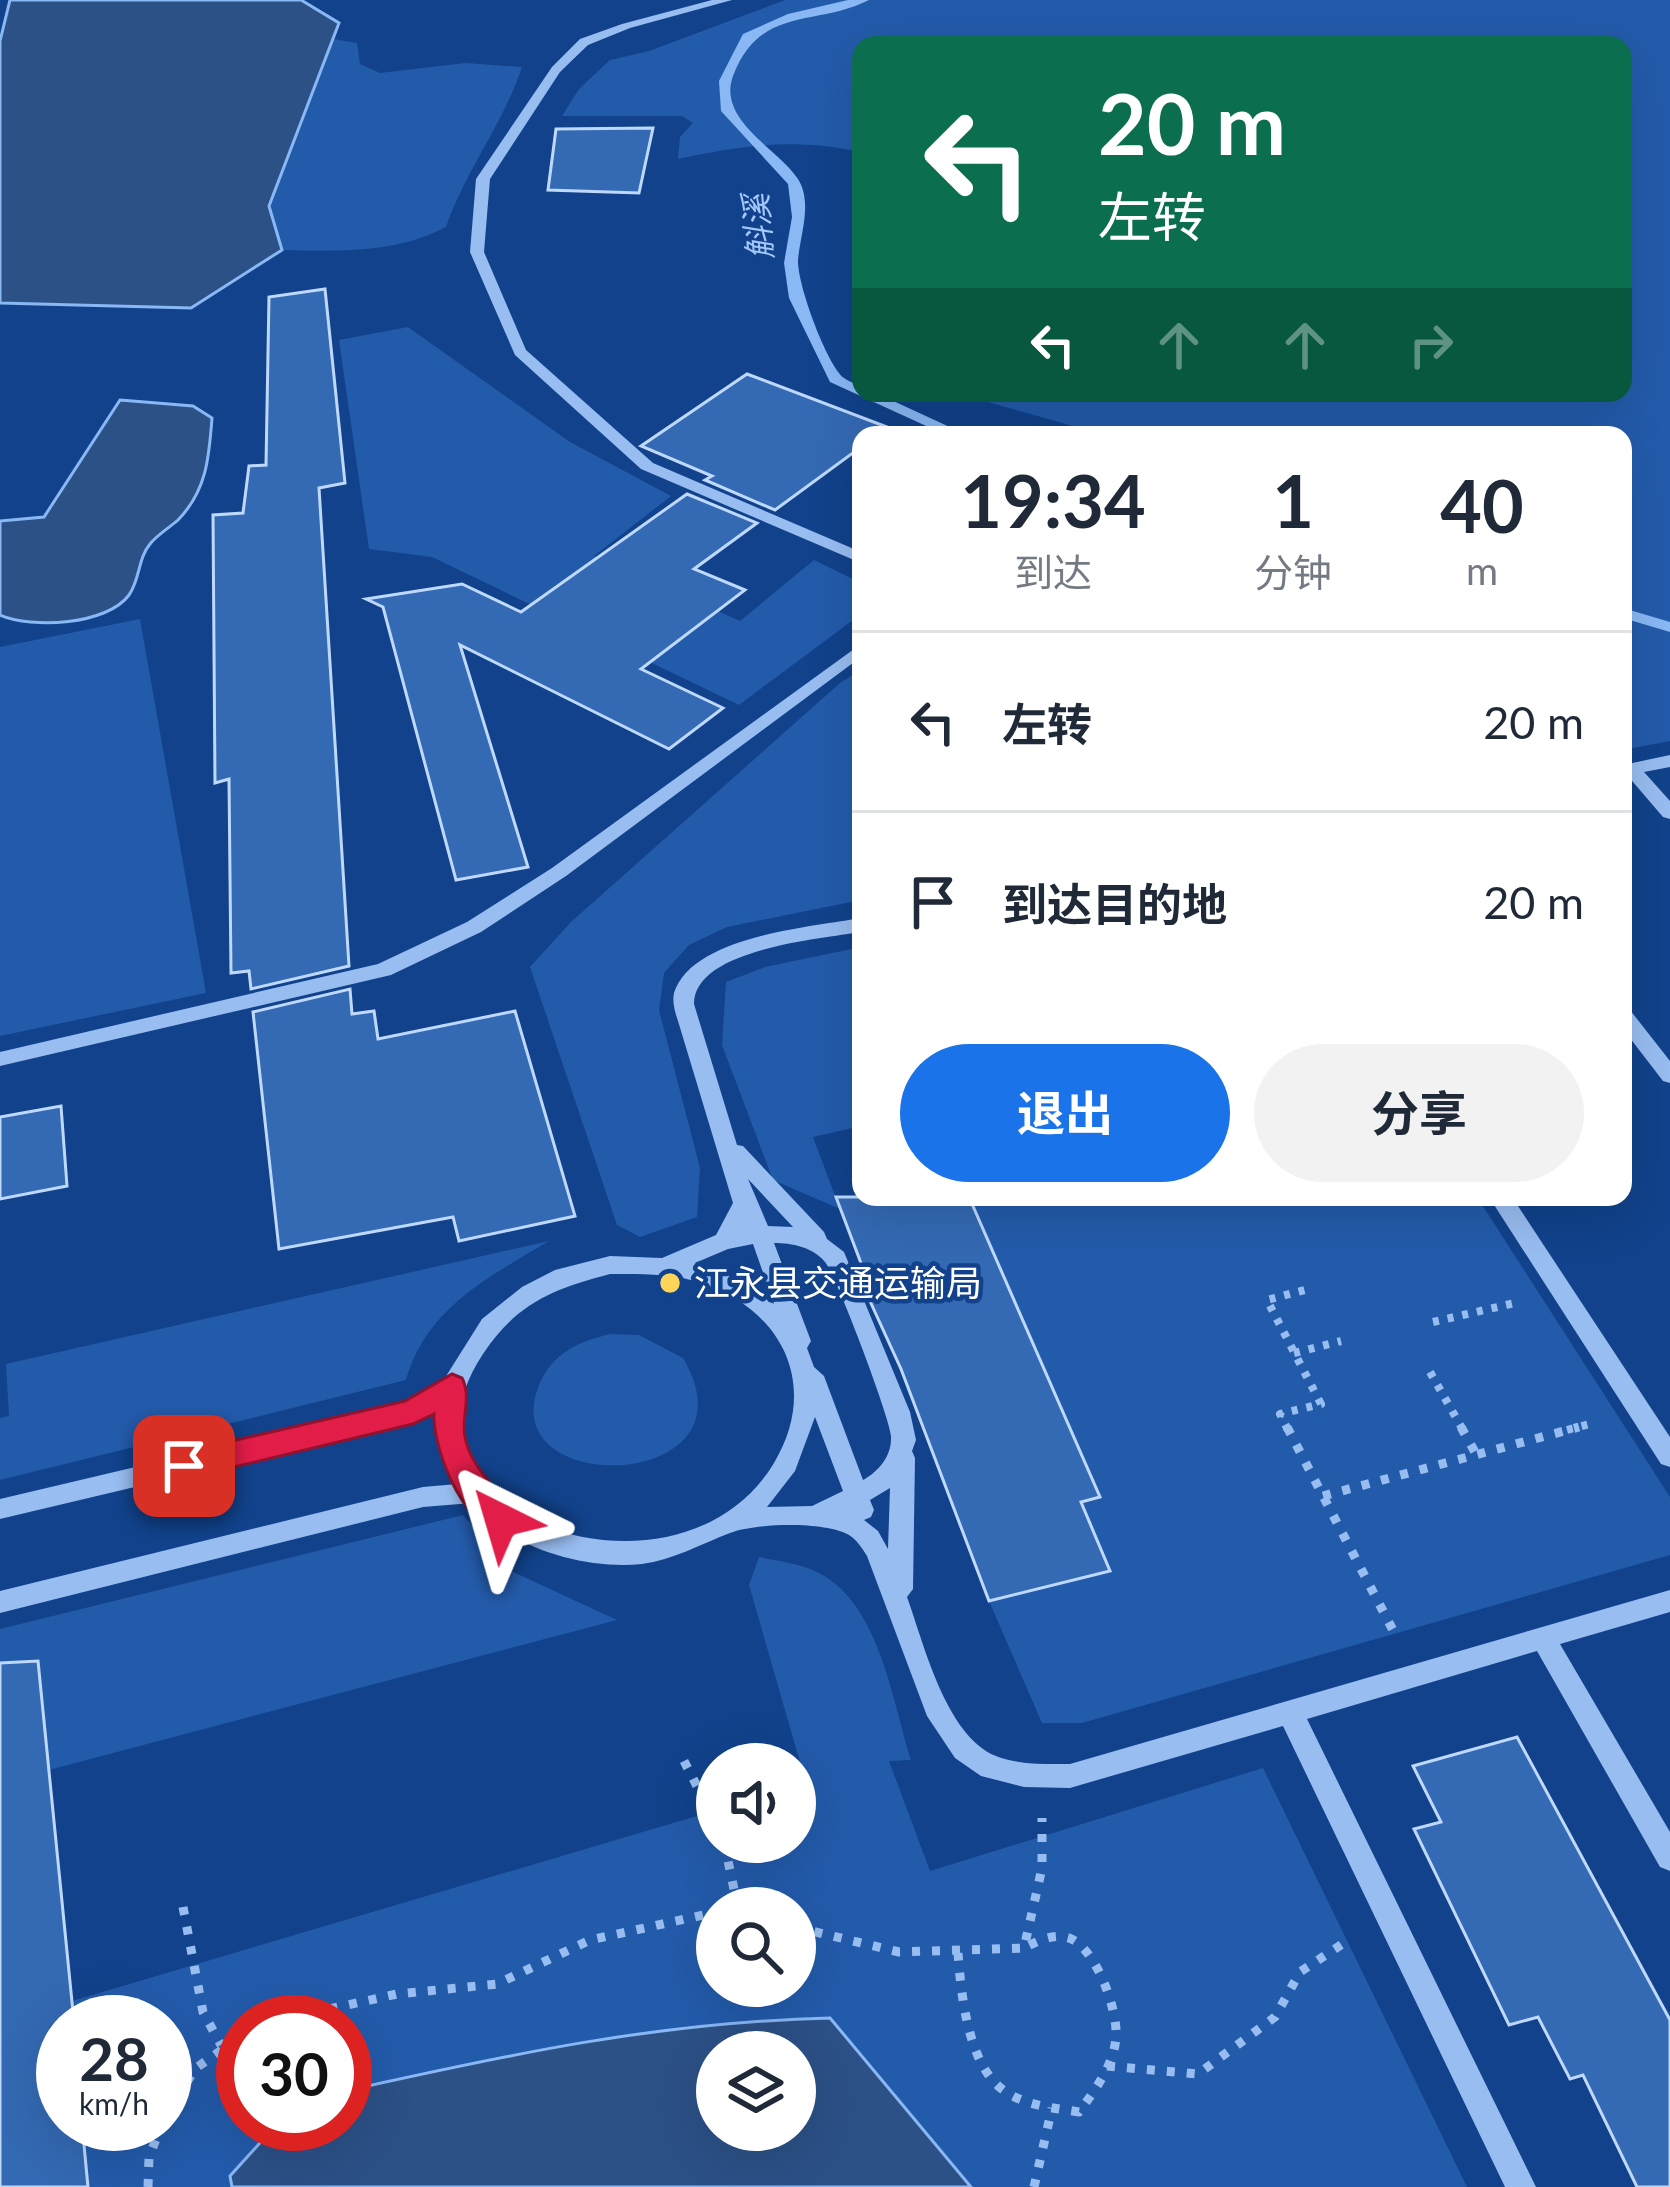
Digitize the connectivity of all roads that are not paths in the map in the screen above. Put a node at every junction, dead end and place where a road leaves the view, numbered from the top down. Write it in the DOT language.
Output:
graph roads {
  1 [pos="726,0"];
  2 [pos="852,554"];
  3 [pos="852,656"];
  4 [pos="1670,761"];
  5 [pos="1632,769"];
  6 [pos="1632,774"];
  7 [pos="1670,813"];
  8 [pos="852,927"];
  9 [pos="1632,1027"];
  10 [pos="0,1059"];
  11 [pos="1670,1076"];
  12 [pos="724,1133"];
  13 [pos="733,1161"];
  14 [pos="1506,1206"];
  15 [pos="760,1235"];
  16 [pos="724,1241"];
  17 [pos="821,1243"];
  18 [pos="667,1266"];
  19 [pos="807,1362"];
  20 [pos="452,1387"];
  21 [pos="904,1440"];
  22 [pos="1670,1457"];
  23 [pos="476,1492"];
  24 [pos="857,1497"];
  25 [pos="0,1509"];
  26 [pos="809,1517"];
  27 [pos="731,1522"];
  28 [pos="878,1552"];
  29 [pos="1670,1601"];
  30 [pos="0,1602"];
  31 [pos="905,1622"];
  32 [pos="1543,1638"];
  33 [pos="1290,1712"];
  34 [pos="1670,1858"];
  35 [pos="1521,2187"];
  1 -- 2 [label="street"];
  3 -- 10 [label="street"];
  4 -- 5 [label="street"];
  6 -- 7 [label="street"];
  8 -- 12 [label="street"];
  9 -- 11 [label="street"];
  12 -- 13 [label="street"];
  12 -- 17 [label="street"];
  13 -- 15 [label="street"];
  13 -- 16 [label="street"];
  14 -- 22 [label="street"];
  15 -- 16 [label="street"];
  15 -- 17 [label="street"];
  15 -- 19 [label="street"];
  16 -- 18 [label="street"];
  17 -- 21 [label="street"];
  18 -- 19 [label="street"];
  18 -- 20 [label="street"];
  19 -- 24 [label="street"];
  19 -- 27 [label="street"];
  20 -- 23 [label="street"];
  20 -- 25 [label="street"];
  21 -- 24 [label="street"];
  21 -- 31 [label="street"];
  23 -- 27 [label="street"];
  23 -- 30 [label="street"];
  24 -- 26 [label="street"];
  24 -- 28 [label="street"];
  26 -- 27 [label="street"];
  26 -- 28 [label="street"];
  28 -- 31 [label="street"];
  29 -- 32 [label="street"];
  31 -- 33 [label="street"];
  32 -- 33 [label="street"];
  32 -- 34 [label="street"];
  33 -- 35 [label="street"];
}
